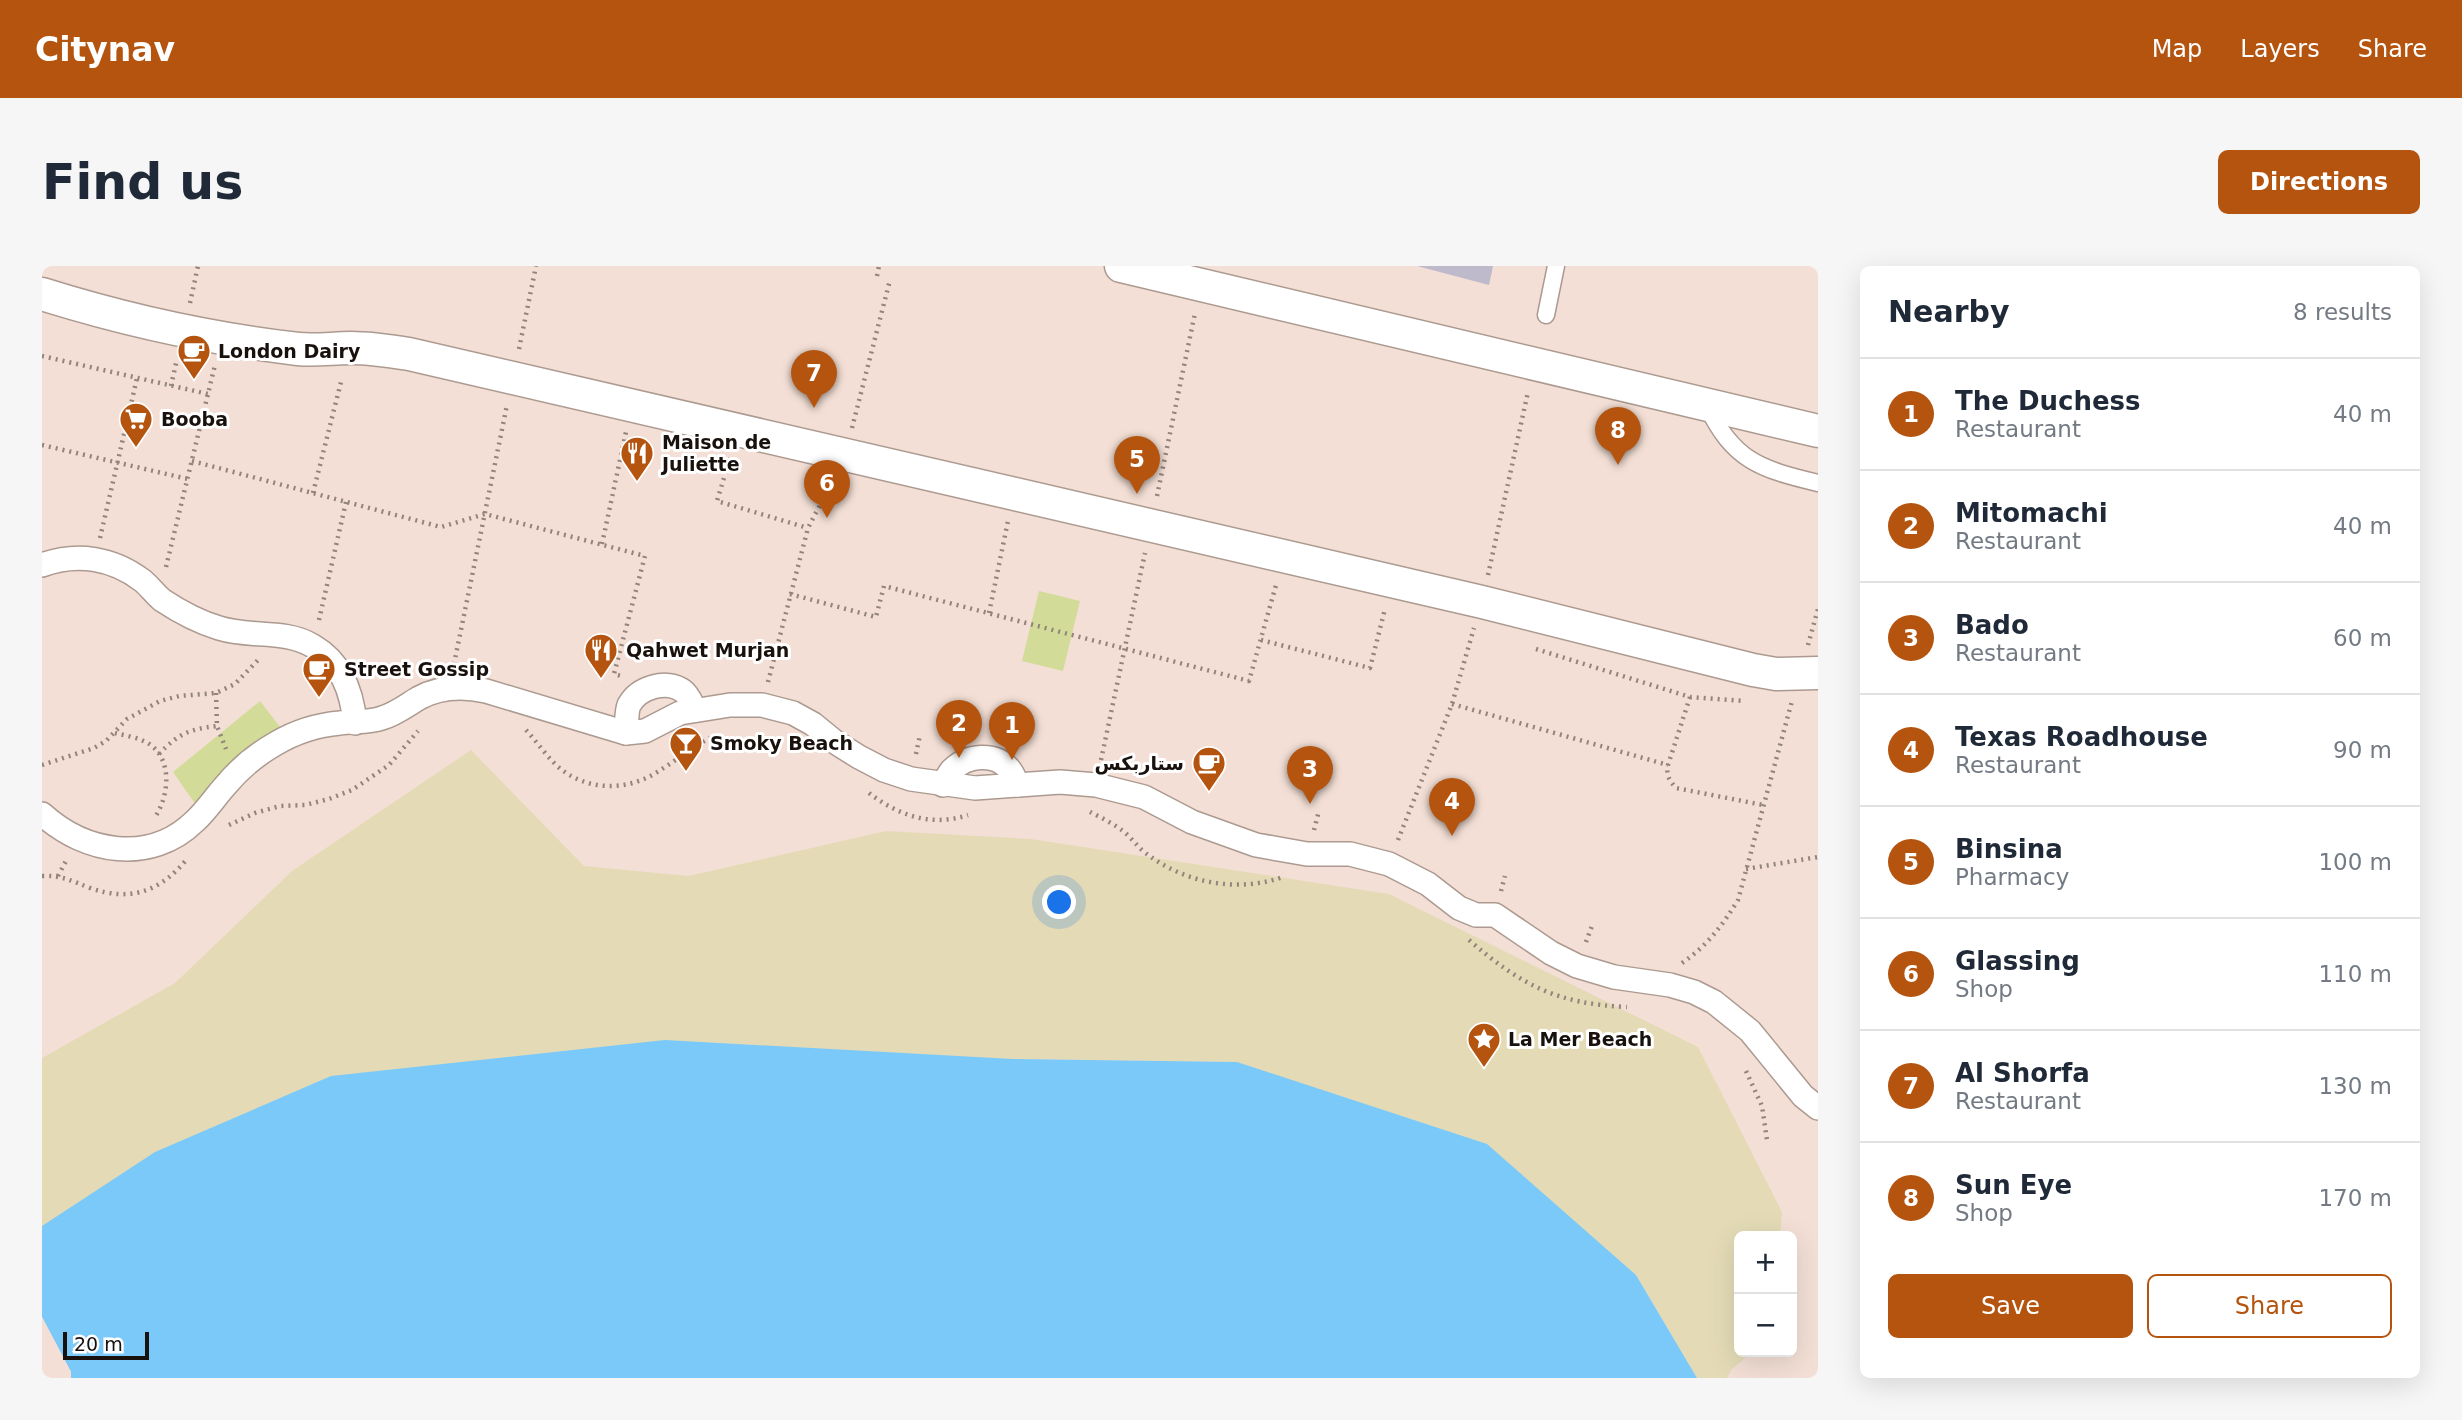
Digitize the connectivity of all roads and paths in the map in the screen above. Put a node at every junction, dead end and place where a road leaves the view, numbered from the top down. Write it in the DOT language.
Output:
graph roads {
  1 [pos="536,266"];
  2 [pos="880,266"];
  3 [pos="1121,266"];
  4 [pos="1556,266"];
  5 [pos="877,276"];
  6 [pos="890,280"];
  7 [pos="42,294"];
  8 [pos="1546,315"];
  9 [pos="222,337"];
  10 [pos="349,348"];
  11 [pos="42,356"];
  12 [pos="137,378"];
  13 [pos="512,379"];
  14 [pos="208,394"];
  15 [pos="1706,404"];
  16 [pos="632,407"];
  17 [pos="738,431"];
  18 [pos="1818,431"];
  19 [pos="42,445"];
  20 [pos="844,456"];
  21 [pos="192,461"];
  22 [pos="118,463"];
  23 [pos="188,479"];
  24 [pos="1818,483"];
  25 [pos="313,493"];
  26 [pos="346,502"];
  27 [pos="485,514"];
  28 [pos="1008,521"];
  29 [pos="808,528"];
  30 [pos="602,544"];
  31 [pos="1284,557"];
  32 [pos="95,559"];
  33 [pos="42,565"];
  34 [pos="1392,581"];
  35 [pos="790,594"];
  36 [pos="159,597"];
  37 [pos="1818,609"];
  38 [pos="989,613"];
  39 [pos="1474,630"];
  40 [pos="1486,634"];
  41 [pos="270,635"];
  42 [pos="1261,640"];
  43 [pos="313,646"];
  44 [pos="1525,646"];
  45 [pos="657,685"];
  46 [pos="449,688"];
  47 [pos="1804,688"];
  48 [pos="216,693"];
  49 [pos="1689,697"];
  50 [pos="1748,701"];
  51 [pos="1781,701"];
  52 [pos="762,705"];
  53 [pos="1452,705"];
  54 [pos="695,710"];
  55 [pos="355,723"];
  56 [pos="516,724"];
  57 [pos="217,726"];
  58 [pos="424,726"];
  59 [pos="726,731"];
  60 [pos="114,733"];
  61 [pos="626,733"];
  62 [pos="159,754"];
  63 [pos="42,765"];
  64 [pos="1668,765"];
  65 [pos="240,770"];
  66 [pos="863,789"];
  67 [pos="1763,805"];
  68 [pos="1080,810"];
  69 [pos="977,812"];
  70 [pos="42,814"];
  71 [pos="221,830"];
  72 [pos="126,849"];
  73 [pos="193,852"];
  74 [pos="1818,857"];
  75 [pos="1746,869"];
  76 [pos="1290,874"];
  77 [pos="42,876"];
  78 [pos="1460,932"];
  79 [pos="1646,981"];
  80 [pos="1637,1008"];
  81 [pos="1742,1066"];
  82 [pos="1818,1108"];
  83 [pos="1767,1140"];
  1 -- 13 [label="path"];
  2 -- 5 [label="path"];
  3 -- 15 [label="street"];
  4 -- 8 [label="lane"];
  6 -- 20 [label="path"];
  7 -- 9 [label="street"];
  9 -- 10 [label="street"];
  9 -- 14 [label="path"];
  10 -- 13 [label="street"];
  10 -- 25 [label="path"];
  11 -- 12 [label="path"];
  12 -- 14 [label="path"];
  12 -- 22 [label="path"];
  13 -- 16 [label="street"];
  13 -- 27 [label="path"];
  14 -- 21 [label="path"];
  15 -- 18 [label="street"];
  15 -- 24 [label="lane"];
  16 -- 17 [label="street"];
  16 -- 30 [label="path"];
  17 -- 20 [label="street"];
  17 -- 29 [label="path"];
  19 -- 22 [label="path"];
  20 -- 29 [label="path"];
  20 -- 31 [label="street"];
  21 -- 23 [label="path"];
  21 -- 25 [label="path"];
  22 -- 23 [label="path"];
  22 -- 32 [label="path"];
  23 -- 36 [label="path"];
  25 -- 26 [label="path"];
  26 -- 27 [label="path"];
  26 -- 43 [label="path"];
  27 -- 30 [label="path"];
  27 -- 46 [label="path"];
  28 -- 38 [label="path"];
  29 -- 35 [label="path"];
  30 -- 45 [label="path"];
  31 -- 34 [label="street"];
  31 -- 42 [label="path"];
  32 -- 33 [label="street"];
  32 -- 36 [label="street"];
  34 -- 42 [label="path"];
  34 -- 47 [label="street"];
  35 -- 38 [label="path"];
  35 -- 52 [label="path"];
  36 -- 41 [label="street"];
  37 -- 47 [label="path"];
  38 -- 42 [label="path"];
  39 -- 40 [label="path"];
  41 -- 43 [label="street"];
  41 -- 48 [label="path"];
  43 -- 55 [label="street"];
  44 -- 49 [label="path"];
  45 -- 54 [label="street"];
  45 -- 61 [label="street"];
  46 -- 55 [label="street"];
  46 -- 61 [label="street"];
  47 -- 51 [label="path"];
  47 -- 67 [label="path"];
  48 -- 57 [label="path"];
  48 -- 60 [label="path"];
  49 -- 50 [label="path"];
  49 -- 64 [label="path"];
  52 -- 54 [label="street"];
  52 -- 79 [label="street"];
  53 -- 64 [label="path"];
  54 -- 61 [label="street"];
  55 -- 65 [label="street"];
  56 -- 59 [label="path"];
  57 -- 62 [label="path"];
  57 -- 65 [label="path"];
  58 -- 71 [label="path"];
  60 -- 62 [label="path"];
  60 -- 63 [label="path"];
  62 -- 72 [label="path"];
  64 -- 67 [label="path"];
  65 -- 72 [label="street"];
  66 -- 69 [label="path"];
  67 -- 75 [label="path"];
  68 -- 76 [label="path"];
  70 -- 72 [label="street"];
  73 -- 77 [label="path"];
  74 -- 75 [label="path"];
  75 -- 79 [label="path"];
  78 -- 80 [label="path"];
  79 -- 82 [label="street"];
  81 -- 83 [label="path"];
}
